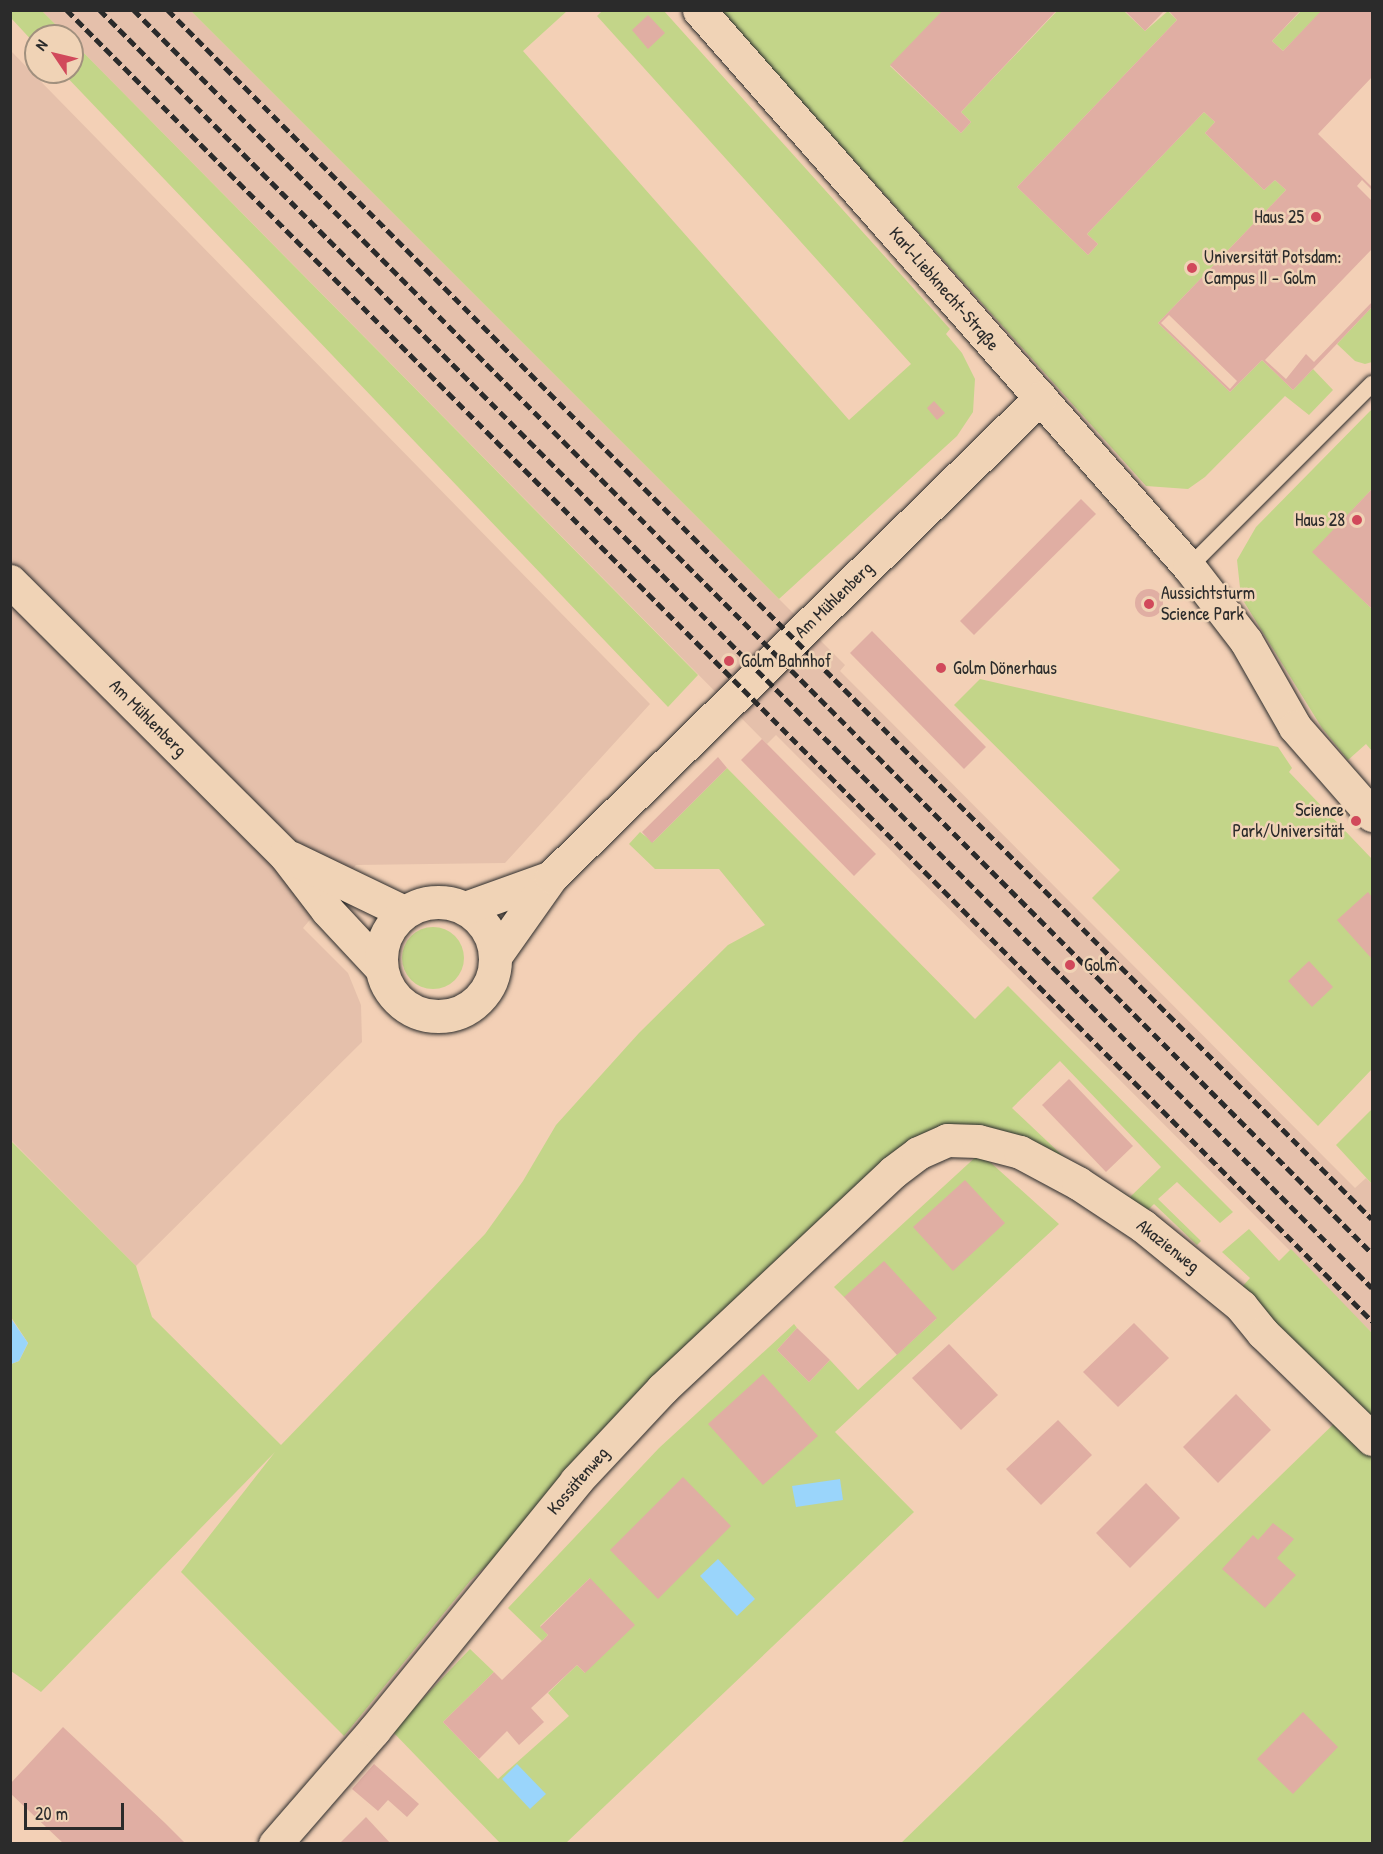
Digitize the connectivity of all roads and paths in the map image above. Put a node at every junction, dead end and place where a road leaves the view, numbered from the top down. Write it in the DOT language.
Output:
graph roads {
  1 [pos="699,10"];
  2 [pos="1372,384"];
  3 [pos="1040,398"];
  4 [pos="1189,567"];
  5 [pos="10,581"];
  6 [pos="1372,815"];
  7 [pos="285,855"];
  8 [pos="551,877"];
  9 [pos="465,908"];
  10 [pos="404,912"];
  11 [pos="496,955"];
  12 [pos="381,968"];
  13 [pos="918,1154"];
  14 [pos="1372,1439"];
  15 [pos="275,1844"];
  1 -- 3 [label="street, Karl-Liebknecht-Straße"];
  2 -- 4 [label="lane"];
  3 -- 4 [label="street, Karl-Liebknecht-Straße"];
  3 -- 8 [label="street, Am Mühlenberg"];
  4 -- 6 [label="street, Karl-Liebknecht-Straße"];
  5 -- 7 [label="street, Am Mühlenberg"];
  7 -- 10 [label="street, Am Mühlenberg"];
  7 -- 12 [label="street, Am Mühlenberg"];
  8 -- 9 [label="street, Am Mühlenberg"];
  8 -- 11 [label="street, Am Mühlenberg"];
  9 -- 10 [label="street"];
  9 -- 11 [label="street"];
  10 -- 12 [label="street"];
  11 -- 12 [label="street, Am Mühlenberg"];
  13 -- 14 [label="street, Akazienweg"];
  13 -- 15 [label="street, Kossätenweg"];
}
